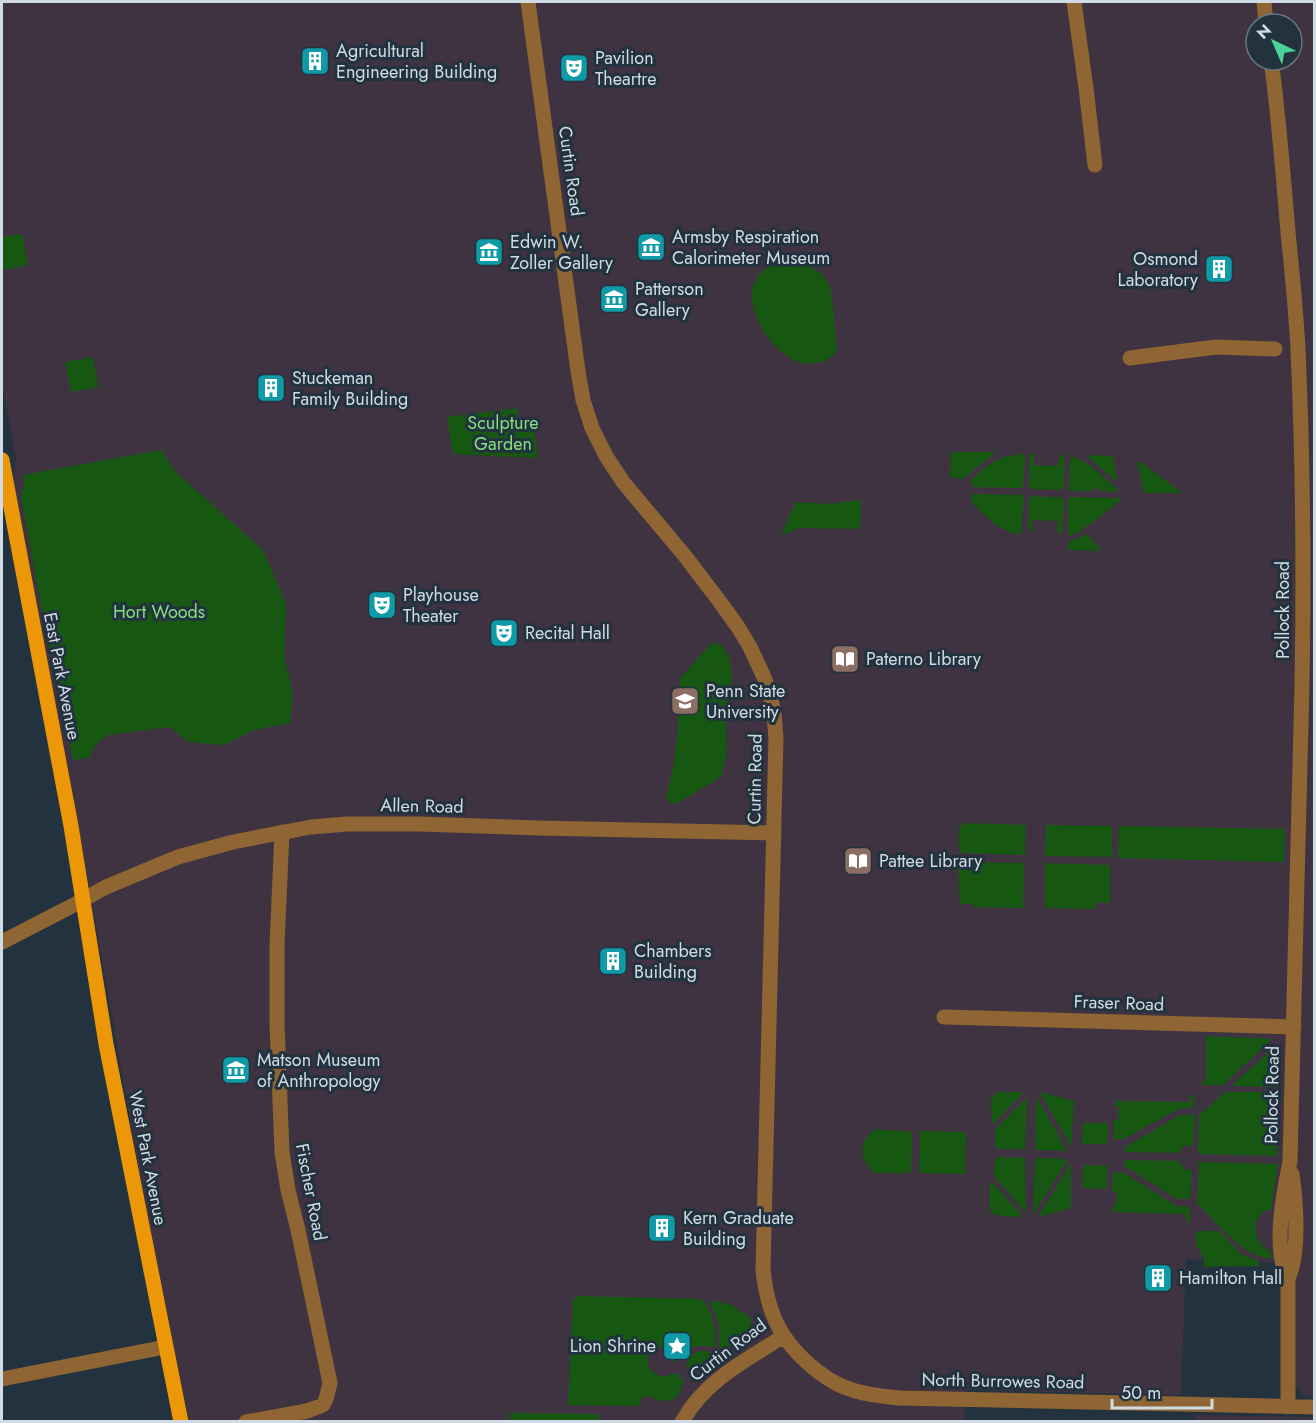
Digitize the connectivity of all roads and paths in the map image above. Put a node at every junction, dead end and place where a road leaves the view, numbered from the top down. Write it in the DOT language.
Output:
graph roads {
  1 [pos="528,2"];
  2 [pos="1074,2"];
  3 [pos="1272,72"];
  4 [pos="1095,165"];
  5 [pos="1275,349"];
  6 [pos="1130,358"];
  7 [pos="2,460"];
  8 [pos="282,832"];
  9 [pos="774,833"];
  10 [pos="83,900"];
  11 [pos="2,942"];
  12 [pos="944,1017"];
  13 [pos="1294,1028"];
  14 [pos="784,1336"];
  15 [pos="165,1347"];
  16 [pos="2,1379"];
  17 [pos="1288,1407"];
  18 [pos="1314,1407"];
  19 [pos="181,1422"];
  20 [pos="246,1422"];
  21 [pos="682,1422"];
  1 -- 9 [label="street, Curtin Road"];
  2 -- 4 [label="street"];
  3 -- 13 [label="street, Pollock Road"];
  5 -- 6 [label="street"];
  7 -- 10 [label="main road, East Park Avenue"];
  8 -- 9 [label="street, Allen Road"];
  8 -- 10 [label="street, Allen Road"];
  8 -- 20 [label="street, Fischer Road"];
  9 -- 14 [label="street, Curtin Road"];
  10 -- 11 [label="street, Allen Road"];
  10 -- 15 [label="main road, West Park Avenue"];
  12 -- 13 [label="street, Fraser Road"];
  13 -- 17 [label="street, Pollock Road"];
  14 -- 17 [label="street, North Burrowes Road"];
  14 -- 21 [label="street, Curtin Road"];
  15 -- 16 [label="street"];
  15 -- 19 [label="main road, West Park Avenue"];
  17 -- 18 [label="street, North Burrowes Road"];
}
